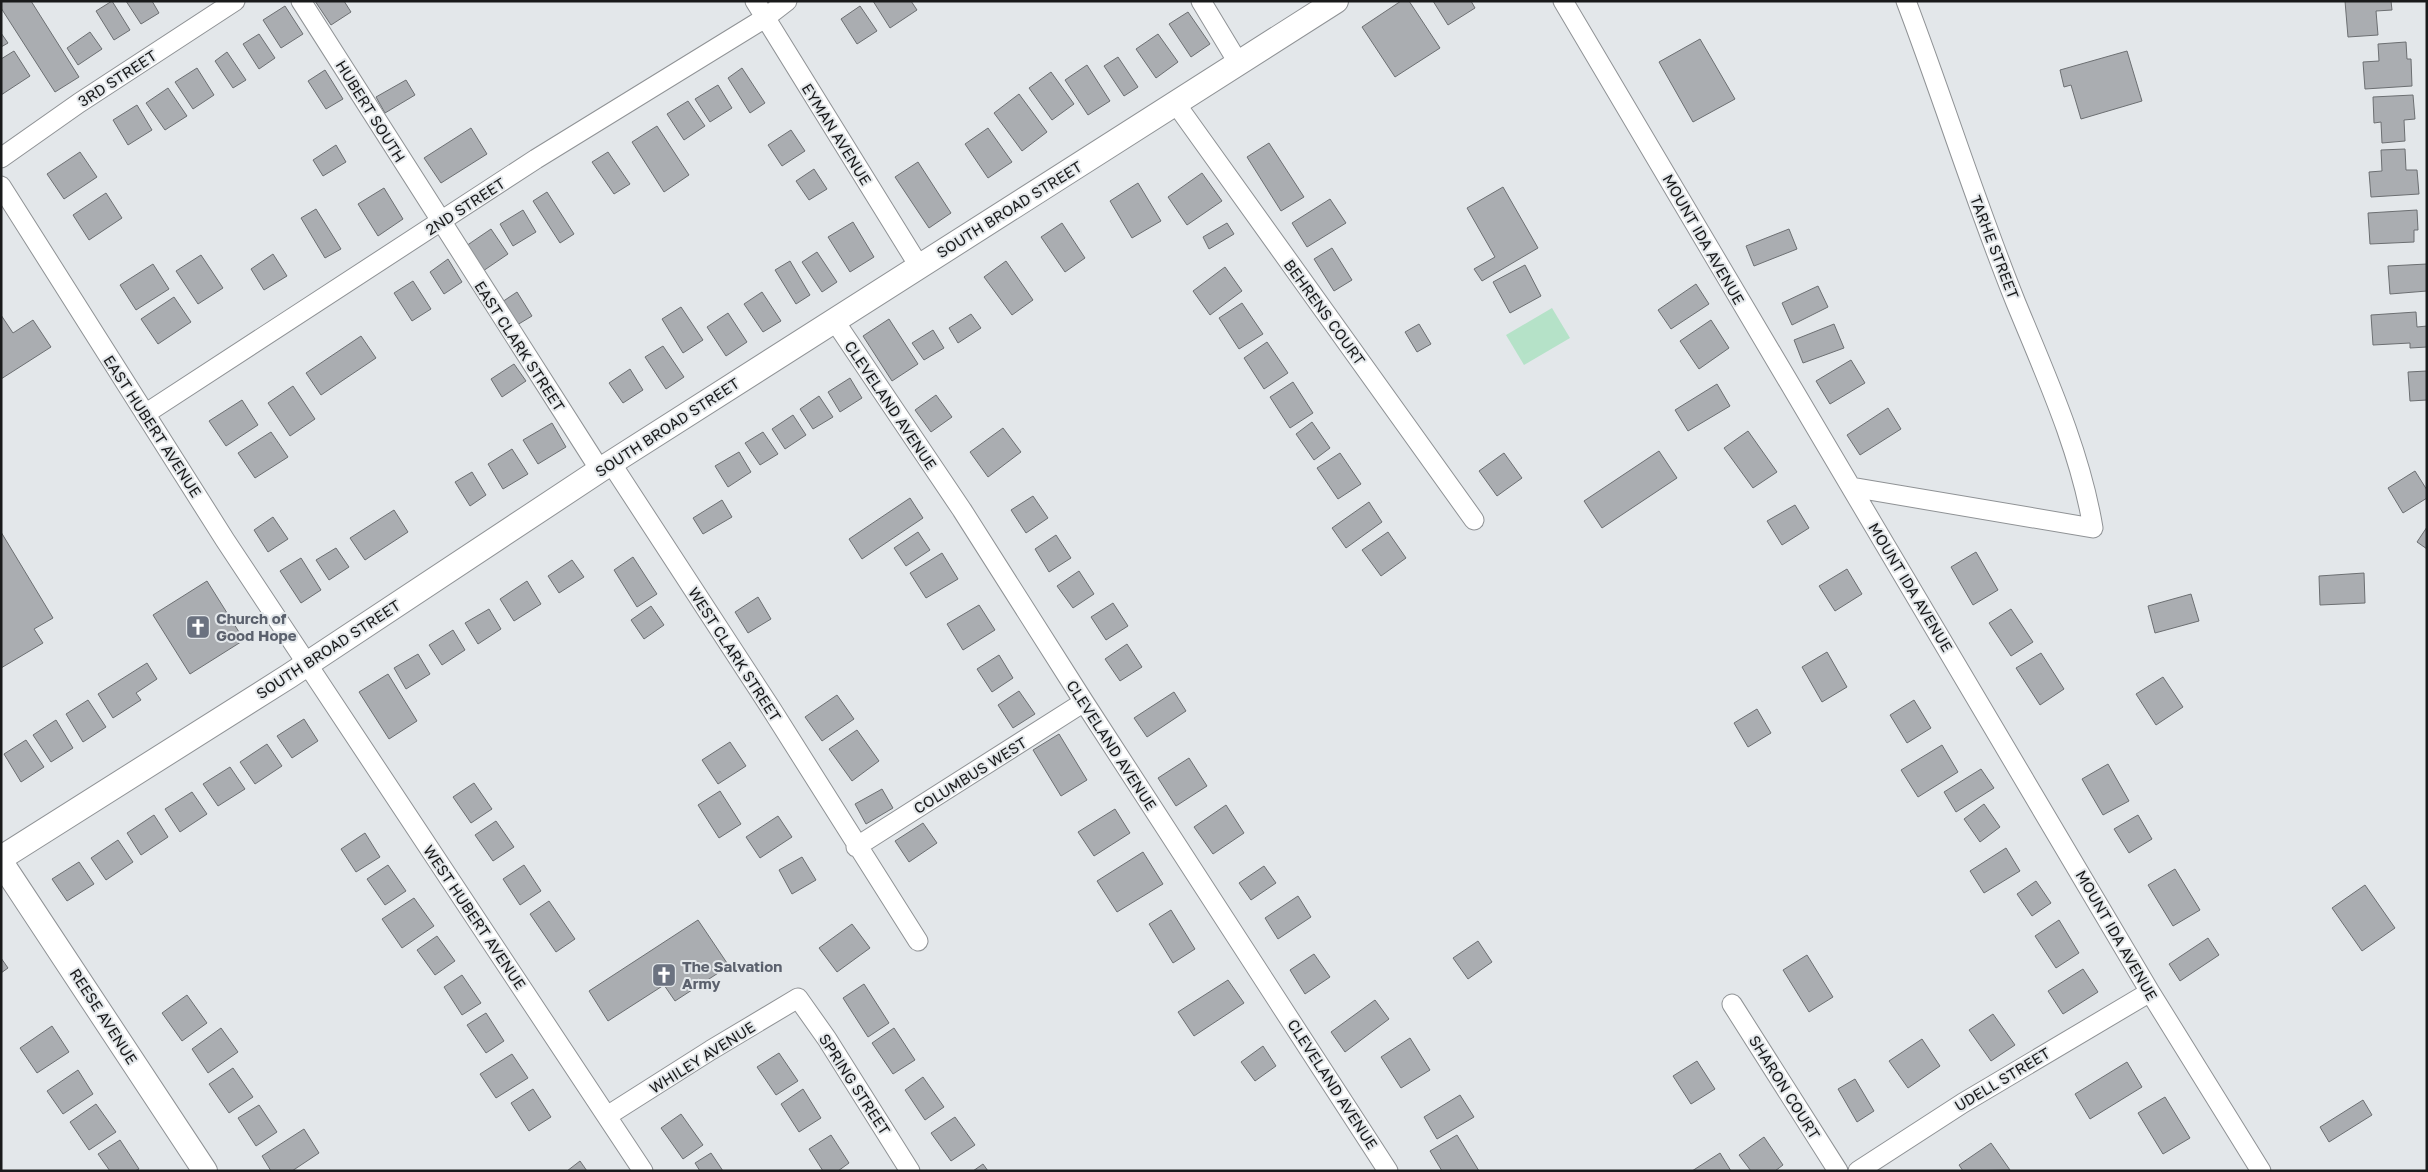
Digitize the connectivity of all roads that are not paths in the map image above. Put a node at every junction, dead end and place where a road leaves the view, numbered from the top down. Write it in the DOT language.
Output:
graph roads {
  1 [pos="236,1"];
  2 [pos="300,1"];
  3 [pos="755,1"];
  4 [pos="787,1"];
  5 [pos="1201,1"];
  6 [pos="1336,1"];
  7 [pos="1563,1"];
  8 [pos="1906,1"];
  9 [pos="765,18"];
  10 [pos="1239,64"];
  11 [pos="1176,104"];
  12 [pos="1,158"];
  13 [pos="1,186"];
  14 [pos="441,222"];
  15 [pos="919,266"];
  16 [pos="834,320"];
  17 [pos="145,414"];
  18 [pos="605,467"];
  19 [pos="1851,487"];
  20 [pos="1474,520"];
  21 [pos="308,663"];
  22 [pos="1084,702"];
  23 [pos="856,847"];
  24 [pos="1,858"];
  25 [pos="1,862"];
  26 [pos="918,941"];
  27 [pos="2150,992"];
  28 [pos="798,998"];
  29 [pos="1732,1004"];
  30 [pos="607,1116"];
  31 [pos="206,1171"];
  32 [pos="643,1171"];
  33 [pos="910,1171"];
  34 [pos="1388,1171"];
  35 [pos="1838,1171"];
  36 [pos="1858,1171"];
  37 [pos="2261,1171"];
  1 -- 12 [label="street, 3RD STREET"];
  2 -- 14 [label="street, HUBERT SOUTH"];
  3 -- 9 [label="street, EYMAN AVENUE"];
  4 -- 9 [label="street, 2ND STREET"];
  5 -- 10 [label="street"];
  6 -- 10 [label="street, SOUTH BROAD STREET"];
  7 -- 19 [label="street, MOUNT IDA AVENUE"];
  8 -- 19 [label="street, TARHE STREET"];
  9 -- 14 [label="street, 2ND STREET"];
  9 -- 15 [label="street, EYMAN AVENUE"];
  10 -- 11 [label="street, SOUTH BROAD STREET"];
  11 -- 15 [label="street, SOUTH BROAD STREET"];
  11 -- 20 [label="street, BEHRENS COURT"];
  13 -- 17 [label="street, EAST HUBERT AVENUE"];
  14 -- 17 [label="street, 2ND STREET"];
  14 -- 18 [label="street, EAST CLARK STREET"];
  15 -- 16 [label="street, SOUTH BROAD STREET"];
  16 -- 18 [label="street, SOUTH BROAD STREET"];
  16 -- 22 [label="street, CLEVELAND AVENUE"];
  17 -- 21 [label="street, EAST HUBERT AVENUE"];
  18 -- 21 [label="street, SOUTH BROAD STREET"];
  18 -- 23 [label="street, WEST CLARK STREET"];
  19 -- 27 [label="street, MOUNT IDA AVENUE"];
  21 -- 24 [label="street, SOUTH BROAD STREET"];
  21 -- 30 [label="street, WEST HUBERT AVENUE"];
  22 -- 23 [label="street, COLUMBUS WEST"];
  22 -- 34 [label="street, CLEVELAND AVENUE"];
  23 -- 26 [label="street, WEST CLARK STREET"];
  25 -- 31 [label="street, REESE AVENUE"];
  27 -- 36 [label="street, UDELL STREET"];
  27 -- 37 [label="street, MOUNT IDA AVENUE"];
  28 -- 30 [label="street, WHILEY AVENUE"];
  28 -- 33 [label="street, SPRING STREET"];
  29 -- 35 [label="street, SHARON COURT"];
  30 -- 32 [label="street, WEST HUBERT AVENUE"];
}
